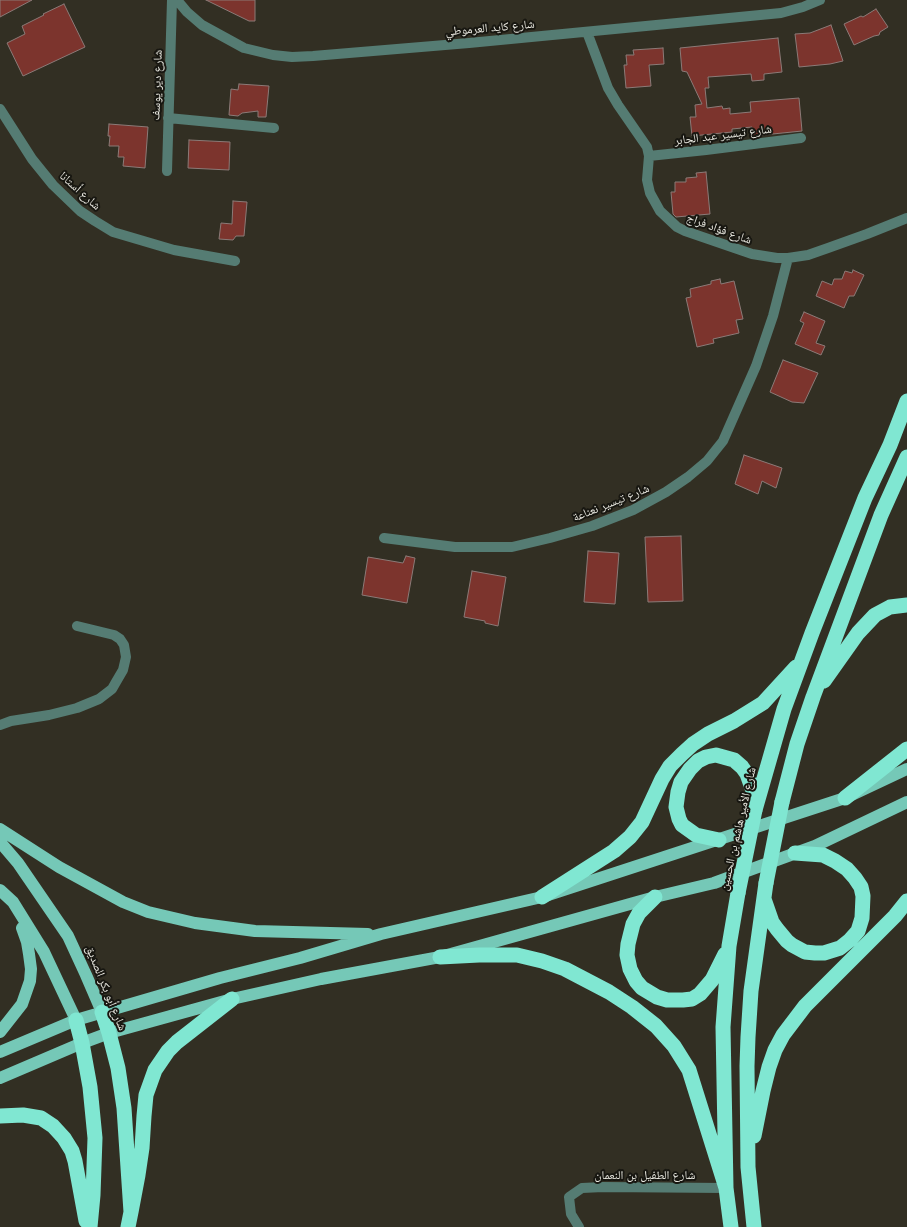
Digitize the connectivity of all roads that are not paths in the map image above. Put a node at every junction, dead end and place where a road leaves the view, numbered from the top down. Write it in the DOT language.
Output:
graph roads {
  1 [pos="172,0"];
  2 [pos="177,0"];
  3 [pos="820,0"];
  4 [pos="587,32"];
  5 [pos="0,109"];
  6 [pos="168,118"];
  7 [pos="274,128"];
  8 [pos="800,138"];
  9 [pos="649,156"];
  10 [pos="167,171"];
  11 [pos="907,218"];
  12 [pos="788,258"];
  13 [pos="235,261"];
  14 [pos="907,402"];
  15 [pos="907,457"];
  16 [pos="384,538"];
  17 [pos="907,605"];
  18 [pos="77,626"];
  19 [pos="802,660"];
  20 [pos="813,697"];
  21 [pos="0,725"];
  22 [pos="907,749"];
  23 [pos="907,770"];
  24 [pos="845,798"];
  25 [pos="907,802"];
  26 [pos="756,806"];
  27 [pos="0,829"];
  28 [pos="719,840"];
  29 [pos="0,842"];
  30 [pos="795,853"];
  31 [pos="0,890"];
  32 [pos="764,891"];
  33 [pos="542,896"];
  34 [pos="655,897"];
  35 [pos="907,901"];
  36 [pos="13,902"];
  37 [pos="381,934"];
  38 [pos="729,946"];
  39 [pos="440,957"];
  40 [pos="232,999"];
  41 [pos="102,1012"];
  42 [pos="76,1020"];
  43 [pos="0,1032"];
  44 [pos="110,1033"];
  45 [pos="82,1043"];
  46 [pos="0,1052"];
  47 [pos="0,1078"];
  48 [pos="0,1116"];
  49 [pos="748,1167"];
  50 [pos="726,1188"];
  51 [pos="130,1220"];
  52 [pos="88,1227"];
  53 [pos="578,1227"];
  54 [pos="732,1227"];
  55 [pos="754,1227"];
  1 -- 6 [label="street, شارع دير يوسف"];
  2 -- 4 [label="street, شارع كايد العرموطي"];
  3 -- 4 [label="street, شارع كايد العرموطي"];
  4 -- 9 [label="street, شارع فؤاد فراج"];
  5 -- 13 [label="street, شارع أستانا"];
  6 -- 7 [label="street"];
  6 -- 10 [label="street, شارع دير يوسف"];
  8 -- 9 [label="street, شارع تيسير عبد الجابر"];
  9 -- 12 [label="street, شارع فؤاد فراج"];
  11 -- 12 [label="street, شارع فؤاد فراج"];
  12 -- 16 [label="street, شارع تيسير نعناعة"];
  14 -- 19 [label="highway, شارع الأمير هاشم بن الحسين"];
  15 -- 20 [label="highway"];
  17 -- 20 [label="highway"];
  18 -- 21 [label="street"];
  19 -- 26 [label="highway, شارع الأمير هاشم بن الحسين"];
  19 -- 33 [label="highway"];
  20 -- 32 [label="highway, bridge"];
  22 -- 24 [label="highway"];
  23 -- 24 [label="main road"];
  24 -- 28 [label="main road"];
  25 -- 30 [label="main road"];
  26 -- 28 [label="highway"];
  26 -- 38 [label="highway, شارع الأمير هاشم بن الحسين, bridge"];
  27 -- 37 [label="main road"];
  28 -- 33 [label="main road"];
  29 -- 41 [label="main road, شارع أبو بكر الصديق"];
  30 -- 32 [label="highway"];
  30 -- 34 [label="main road"];
  31 -- 36 [label="main road"];
  32 -- 49 [label="highway"];
  33 -- 37 [label="main road"];
  34 -- 38 [label="highway"];
  34 -- 39 [label="main road"];
  35 -- 49 [label="highway"];
  36 -- 42 [label="main road"];
  36 -- 43 [label="main road"];
  37 -- 41 [label="main road"];
  38 -- 50 [label="highway, شارع الأمير هاشم بن الحسين"];
  39 -- 40 [label="main road"];
  39 -- 50 [label="highway"];
  40 -- 44 [label="main road"];
  40 -- 51 [label="highway"];
  41 -- 42 [label="main road"];
  41 -- 44 [label="highway, شارع أبو بكر الصديق"];
  42 -- 45 [label="highway"];
  42 -- 46 [label="main road"];
  44 -- 45 [label="main road"];
  44 -- 51 [label="highway, شارع أبو بكر الصديق"];
  45 -- 47 [label="main road"];
  45 -- 52 [label="highway"];
  48 -- 52 [label="highway"];
  49 -- 55 [label="highway"];
  50 -- 53 [label="street, شارع الطفيل بن النعمان"];
  50 -- 54 [label="highway, شارع الأمير هاشم بن الحسين"];
}
